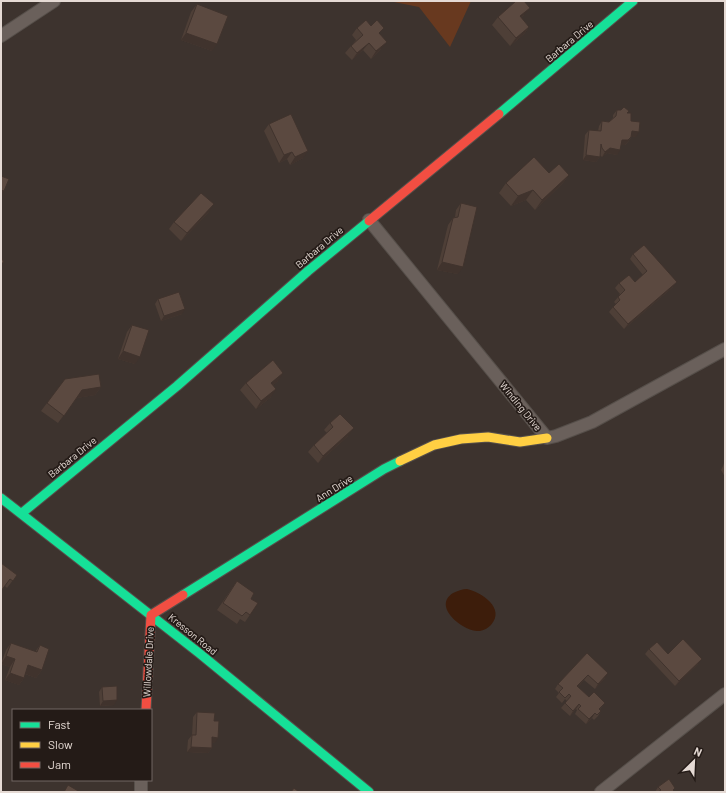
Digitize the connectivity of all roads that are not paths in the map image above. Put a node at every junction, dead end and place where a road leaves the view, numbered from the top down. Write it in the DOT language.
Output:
graph roads {
  1 [pos="54,1"];
  2 [pos="633,1"];
  3 [pos="1,36"];
  4 [pos="369,220"];
  5 [pos="725,349"];
  6 [pos="547,438"];
  7 [pos="1,498"];
  8 [pos="22,513"];
  9 [pos="151,615"];
  10 [pos="725,694"];
  11 [pos="146,709"];
  12 [pos="141,781"];
  13 [pos="141,792"];
  14 [pos="369,792"];
  15 [pos="601,792"];
  1 -- 3 [label="street"];
  2 -- 4 [label="street, Barbara Drive"];
  4 -- 6 [label="street, Winding Drive"];
  4 -- 8 [label="street, Barbara Drive"];
  5 -- 6 [label="street, Winding Drive"];
  6 -- 9 [label="street, Ann Drive"];
  7 -- 8 [label="street, Kresson Road"];
  8 -- 9 [label="street, Kresson Road"];
  9 -- 11 [label="street, Willowdale Drive"];
  9 -- 14 [label="street, Kresson Road"];
  10 -- 15 [label="street"];
  12 -- 13 [label="street"];
}
